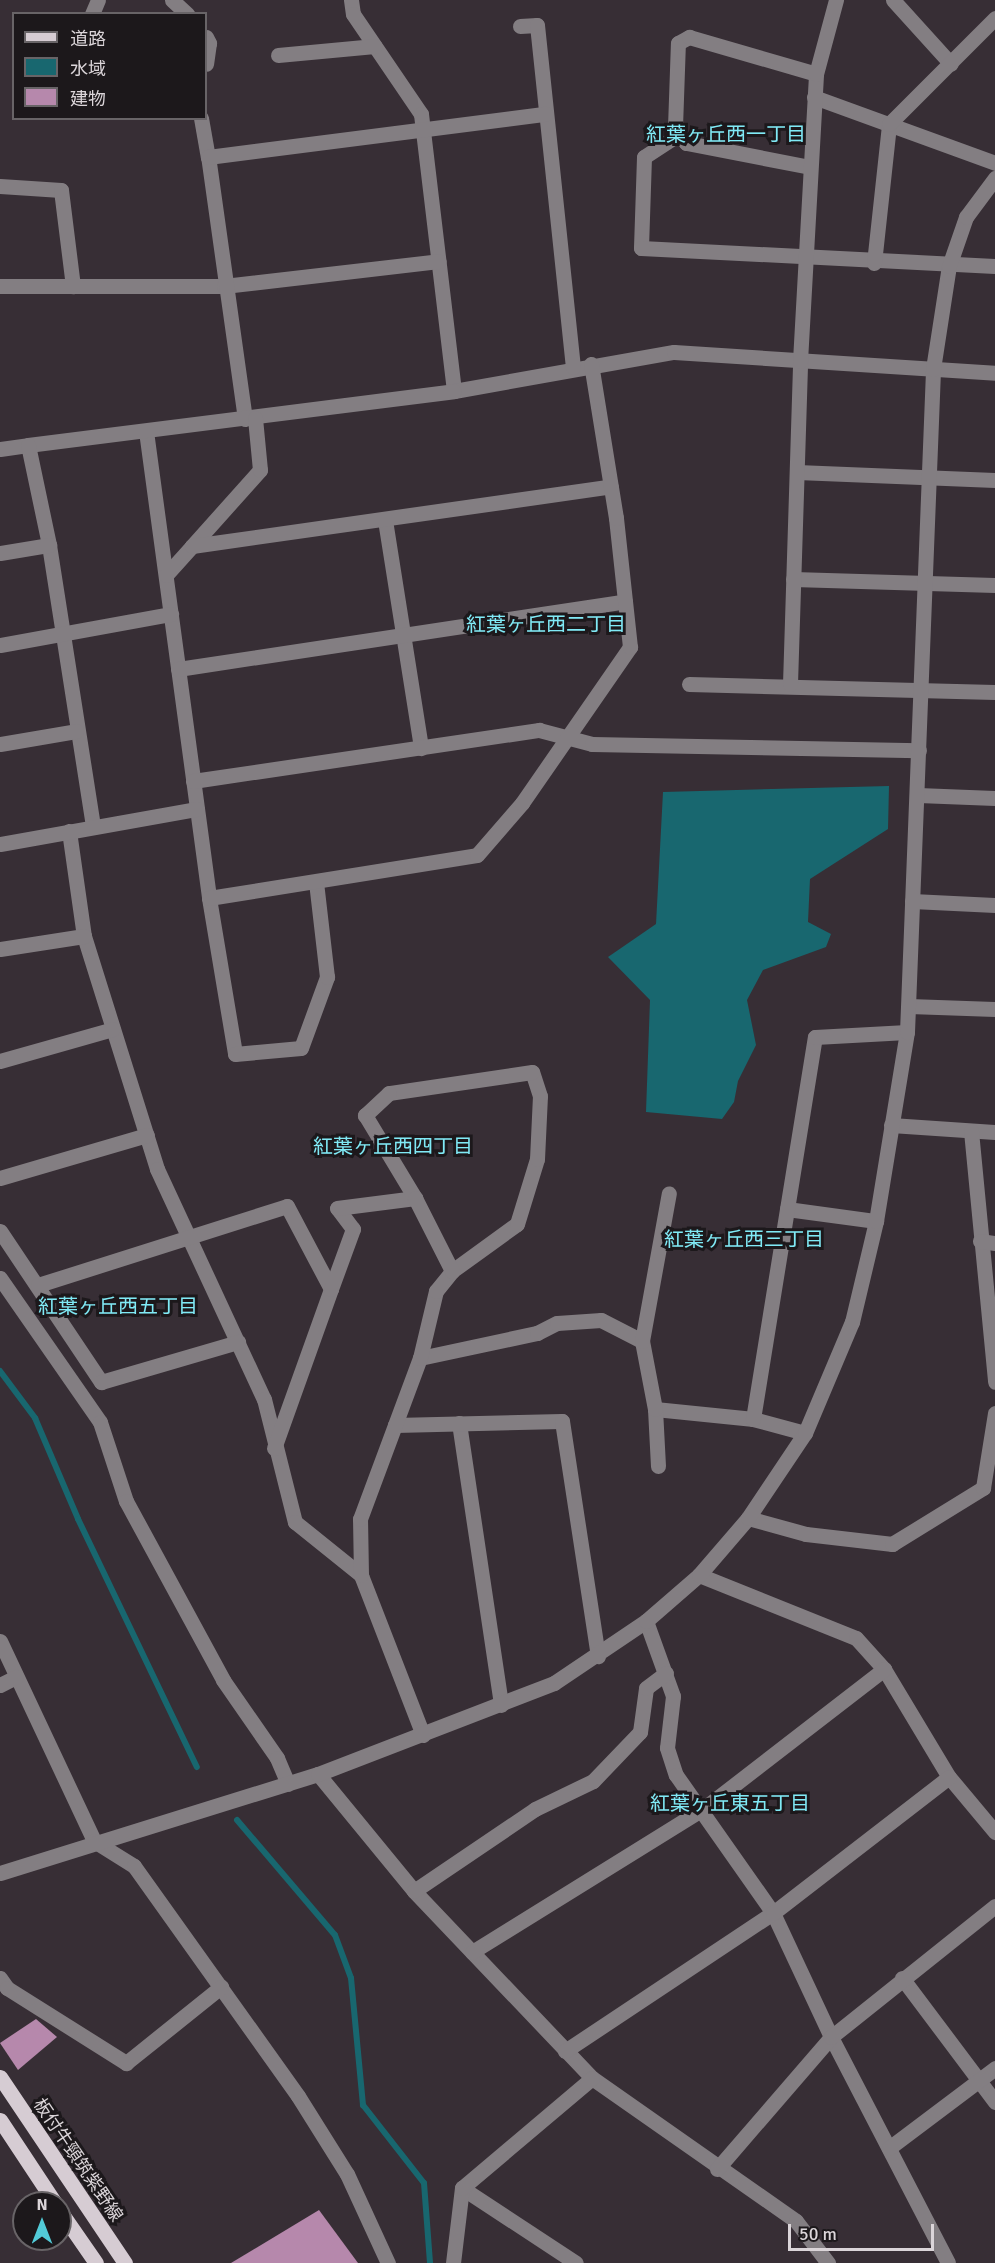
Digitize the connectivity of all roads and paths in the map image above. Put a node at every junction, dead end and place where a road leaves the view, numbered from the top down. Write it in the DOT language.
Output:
graph roads {
  1 [pos="172,0"];
  2 [pos="351,0"];
  3 [pos="836,0"];
  4 [pos="893,0"];
  5 [pos="185,12"];
  6 [pos="995,18"];
  7 [pos="520,26"];
  8 [pos="207,39"];
  9 [pos="375,46"];
  10 [pos="278,55"];
  11 [pos="207,57"];
  12 [pos="951,64"];
  13 [pos="816,74"];
  14 [pos="814,97"];
  15 [pos="545,114"];
  16 [pos="201,120"];
  17 [pos="889,124"];
  18 [pos="423,129"];
  19 [pos="679,134"];
  20 [pos="208,157"];
  21 [pos="995,163"];
  22 [pos="810,167"];
  23 [pos="995,178"];
  24 [pos="0,186"];
  25 [pos="806,259"];
  26 [pos="439,261"];
  27 [pos="874,263"];
  28 [pos="949,266"];
  29 [pos="995,266"];
  30 [pos="0,286"];
  31 [pos="73,286"];
  32 [pos="224,286"];
  33 [pos="800,361"];
  34 [pos="591,364"];
  35 [pos="573,367"];
  36 [pos="933,369"];
  37 [pos="995,373"];
  38 [pos="454,391"];
  39 [pos="250,419"];
  40 [pos="146,431"];
  41 [pos="28,444"];
  42 [pos="0,449"];
  43 [pos="797,472"];
  44 [pos="929,475"];
  45 [pos="995,480"];
  46 [pos="611,486"];
  47 [pos="385,520"];
  48 [pos="49,545"];
  49 [pos="192,546"];
  50 [pos="0,553"];
  51 [pos="166,575"];
  52 [pos="793,579"];
  53 [pos="923,580"];
  54 [pos="995,585"];
  55 [pos="625,601"];
  56 [pos="171,614"];
  57 [pos="63,633"];
  58 [pos="401,634"];
  59 [pos="0,645"];
  60 [pos="178,669"];
  61 [pos="689,684"];
  62 [pos="790,684"];
  63 [pos="922,688"];
  64 [pos="995,692"];
  65 [pos="76,731"];
  66 [pos="563,739"];
  67 [pos="0,744"];
  68 [pos="421,748"];
  69 [pos="919,750"];
  70 [pos="194,781"];
  71 [pos="918,795"];
  72 [pos="995,798"];
  73 [pos="197,809"];
  74 [pos="93,827"];
  75 [pos="69,831"];
  76 [pos="0,843"];
  77 [pos="316,882"];
  78 [pos="208,898"];
  79 [pos="912,901"];
  80 [pos="995,905"];
  81 [pos="84,936"];
  82 [pos="0,949"];
  83 [pos="909,1006"];
  84 [pos="995,1009"];
  85 [pos="113,1029"];
  86 [pos="907,1032"];
  87 [pos="0,1061"];
  88 [pos="891,1125"];
  89 [pos="971,1131"];
  90 [pos="995,1132"];
  91 [pos="147,1135"];
  92 [pos="0,1178"];
  93 [pos="669,1193"];
  94 [pos="415,1198"];
  95 [pos="787,1209"];
  96 [pos="876,1221"];
  97 [pos="0,1231"];
  98 [pos="189,1238"];
  99 [pos="987,1242"];
  100 [pos="452,1271"];
  101 [pos="0,1278"];
  102 [pos="38,1285"];
  103 [pos="331,1289"];
  104 [pos="642,1341"];
  105 [pos="238,1342"];
  106 [pos="420,1358"];
  107 [pos="995,1382"];
  108 [pos="655,1409"];
  109 [pos="995,1413"];
  110 [pos="753,1419"];
  111 [pos="459,1423"];
  112 [pos="395,1425"];
  113 [pos="805,1433"];
  114 [pos="274,1448"];
  115 [pos="658,1466"];
  116 [pos="748,1518"];
  117 [pos="361,1575"];
  118 [pos="699,1575"];
  119 [pos="646,1621"];
  120 [pos="0,1641"];
  121 [pos="598,1656"];
  122 [pos="885,1669"];
  123 [pos="666,1673"];
  124 [pos="16,1677"];
  125 [pos="0,1685"];
  126 [pos="501,1705"];
  127 [pos="423,1735"];
  128 [pos="318,1774"];
  129 [pos="949,1777"];
  130 [pos="288,1784"];
  131 [pos="703,1809"];
  132 [pos="995,1832"];
  133 [pos="94,1841"];
  134 [pos="0,1873"];
  135 [pos="414,1891"];
  136 [pos="995,1906"];
  137 [pos="773,1913"];
  138 [pos="472,1953"];
  139 [pos="0,1978"];
  140 [pos="902,1978"];
  141 [pos="221,1987"];
  142 [pos="831,2037"];
  143 [pos="565,2051"];
  144 [pos="995,2068"];
  145 [pos="0,2077"];
  146 [pos="592,2078"];
  147 [pos="979,2081"];
  148 [pos="995,2102"];
  149 [pos="0,2120"];
  150 [pos="888,2148"];
  151 [pos="717,2169"];
  152 [pos="462,2188"];
  153 [pos="47,2191"];
  154 [pos="72,2228"];
  155 [pos="96,2263"];
  156 [pos="125,2263"];
  157 [pos="388,2263"];
  158 [pos="453,2263"];
  159 [pos="576,2263"];
  160 [pos="828,2263"];
  161 [pos="948,2263"];
  1 -- 5 [label="street"];
  2 -- 9 [label="street"];
  3 -- 13 [label="street"];
  4 -- 12 [label="street"];
  6 -- 12 [label="street"];
  7 -- 15 [label="street"];
  8 -- 11 [label="street"];
  9 -- 10 [label="street"];
  9 -- 18 [label="street"];
  12 -- 17 [label="street"];
  13 -- 14 [label="street"];
  13 -- 19 [label="street"];
  14 -- 17 [label="street"];
  14 -- 22 [label="street"];
  15 -- 18 [label="street"];
  15 -- 35 [label="street"];
  16 -- 20 [label="street"];
  17 -- 21 [label="street"];
  17 -- 27 [label="street"];
  18 -- 20 [label="street"];
  18 -- 26 [label="street"];
  19 -- 22 [label="street"];
  19 -- 25 [label="street"];
  20 -- 32 [label="street"];
  22 -- 25 [label="street"];
  23 -- 28 [label="street"];
  24 -- 31 [label="street"];
  25 -- 27 [label="street"];
  25 -- 33 [label="street"];
  26 -- 32 [label="street"];
  26 -- 38 [label="street"];
  27 -- 28 [label="street"];
  28 -- 29 [label="street"];
  28 -- 36 [label="street"];
  30 -- 31 [label="street"];
  31 -- 32 [label="street"];
  32 -- 39 [label="street"];
  33 -- 34 [label="street"];
  33 -- 36 [label="street"];
  33 -- 43 [label="street"];
  34 -- 35 [label="street"];
  34 -- 46 [label="street"];
  35 -- 38 [label="street"];
  36 -- 37 [label="street"];
  36 -- 44 [label="street"];
  38 -- 39 [label="street"];
  39 -- 40 [label="street"];
  39 -- 49 [label="street"];
  40 -- 41 [label="street"];
  40 -- 51 [label="street"];
  41 -- 42 [label="street"];
  41 -- 48 [label="street"];
  43 -- 44 [label="street"];
  43 -- 52 [label="street"];
  44 -- 45 [label="street"];
  44 -- 53 [label="street"];
  46 -- 47 [label="street"];
  46 -- 55 [label="street"];
  47 -- 49 [label="street"];
  47 -- 58 [label="street"];
  48 -- 50 [label="street"];
  48 -- 57 [label="street"];
  49 -- 51 [label="street"];
  51 -- 56 [label="street"];
  52 -- 53 [label="street"];
  52 -- 62 [label="street"];
  53 -- 54 [label="street"];
  53 -- 63 [label="street"];
  55 -- 58 [label="street"];
  55 -- 66 [label="street"];
  56 -- 57 [label="street"];
  56 -- 60 [label="street"];
  57 -- 59 [label="street"];
  57 -- 65 [label="street"];
  58 -- 60 [label="street"];
  58 -- 68 [label="street"];
  60 -- 70 [label="street"];
  61 -- 62 [label="street"];
  62 -- 63 [label="street"];
  63 -- 64 [label="street"];
  63 -- 69 [label="street"];
  65 -- 67 [label="street"];
  65 -- 74 [label="street"];
  66 -- 68 [label="street"];
  66 -- 69 [label="street"];
  66 -- 77 [label="street"];
  68 -- 70 [label="street"];
  69 -- 71 [label="street"];
  70 -- 73 [label="street"];
  71 -- 72 [label="street"];
  71 -- 79 [label="street"];
  73 -- 74 [label="street"];
  73 -- 78 [label="street"];
  74 -- 75 [label="street"];
  75 -- 76 [label="street"];
  75 -- 81 [label="street"];
  77 -- 78 [label="street"];
  77 -- 78 [label="street"];
  79 -- 80 [label="street"];
  79 -- 83 [label="street"];
  81 -- 82 [label="street"];
  81 -- 85 [label="street"];
  83 -- 84 [label="street"];
  83 -- 86 [label="street"];
  85 -- 87 [label="street"];
  85 -- 91 [label="street"];
  86 -- 88 [label="street"];
  86 -- 95 [label="street"];
  88 -- 89 [label="street"];
  88 -- 96 [label="street"];
  89 -- 90 [label="street"];
  89 -- 99 [label="street"];
  91 -- 92 [label="street"];
  91 -- 98 [label="street"];
  93 -- 104 [label="street"];
  94 -- 100 [label="street"];
  94 -- 100 [label="street"];
  94 -- 103 [label="street"];
  95 -- 96 [label="street"];
  95 -- 110 [label="street"];
  96 -- 113 [label="street"];
  97 -- 102 [label="street"];
  98 -- 102 [label="street"];
  98 -- 103 [label="street"];
  98 -- 105 [label="street"];
  99 -- 107 [label="street"];
  100 -- 106 [label="street"];
  101 -- 130 [label="street"];
  102 -- 105 [label="street"];
  103 -- 114 [label="street"];
  104 -- 106 [label="street"];
  104 -- 108 [label="street"];
  105 -- 114 [label="street"];
  106 -- 112 [label="street"];
  108 -- 110 [label="street"];
  108 -- 115 [label="street"];
  109 -- 116 [label="street"];
  110 -- 113 [label="street"];
  111 -- 112 [label="street"];
  111 -- 121 [label="street"];
  111 -- 126 [label="street"];
  112 -- 117 [label="street"];
  113 -- 116 [label="street"];
  114 -- 117 [label="street"];
  116 -- 118 [label="street"];
  117 -- 127 [label="street"];
  118 -- 119 [label="street"];
  118 -- 122 [label="street"];
  119 -- 121 [label="street"];
  119 -- 123 [label="street"];
  120 -- 124 [label="street"];
  121 -- 126 [label="street"];
  122 -- 129 [label="street"];
  122 -- 131 [label="street"];
  123 -- 131 [label="street"];
  123 -- 135 [label="street"];
  124 -- 125 [label="street"];
  124 -- 133 [label="street"];
  126 -- 127 [label="street"];
  127 -- 128 [label="street"];
  128 -- 130 [label="street"];
  128 -- 135 [label="street"];
  129 -- 132 [label="street"];
  129 -- 137 [label="street"];
  130 -- 133 [label="street"];
  131 -- 137 [label="street"];
  131 -- 138 [label="street"];
  133 -- 134 [label="street"];
  133 -- 141 [label="street"];
  135 -- 138 [label="street"];
  136 -- 140 [label="street"];
  137 -- 142 [label="street"];
  137 -- 143 [label="street"];
  138 -- 143 [label="street"];
  139 -- 141 [label="street"];
  140 -- 142 [label="street"];
  140 -- 147 [label="street"];
  141 -- 157 [label="street"];
  142 -- 150 [label="street"];
  142 -- 151 [label="street"];
  143 -- 146 [label="street"];
  144 -- 147 [label="street"];
  145 -- 156 [label="main road, 板付牛頸筑紫野線"];
  146 -- 151 [label="street"];
  146 -- 152 [label="street"];
  147 -- 148 [label="street"];
  147 -- 150 [label="street"];
  149 -- 153 [label="main road"];
  150 -- 161 [label="street"];
  151 -- 160 [label="street"];
  152 -- 158 [label="street"];
  152 -- 159 [label="street"];
  154 -- 155 [label="main road"];
}
